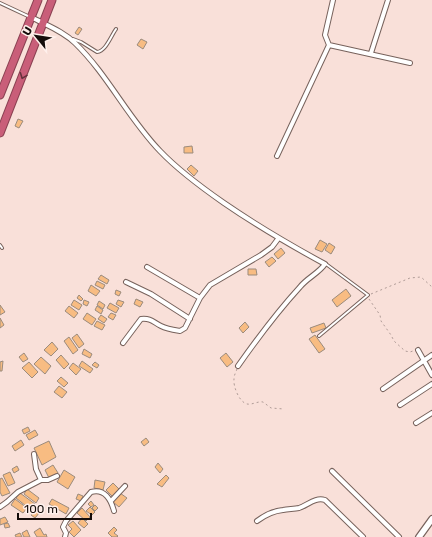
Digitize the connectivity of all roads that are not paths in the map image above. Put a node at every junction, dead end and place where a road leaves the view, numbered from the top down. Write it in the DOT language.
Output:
graph roads {
  1 [pos="38,0"];
  2 [pos="52,0"];
  3 [pos="333,0"];
  4 [pos="388,0"];
  5 [pos="0,3"];
  6 [pos="31,17"];
  7 [pos="43,23"];
  8 [pos="116,29"];
  9 [pos="70,38"];
  10 [pos="329,44"];
  11 [pos="370,53"];
  12 [pos="410,63"];
  13 [pos="0,94"];
  14 [pos="0,133"];
  15 [pos="277,156"];
  16 [pos="278,238"];
  17 [pos="325,264"];
  18 [pos="147,267"];
  19 [pos="126,282"];
  20 [pos="200,298"];
  21 [pos="190,319"];
  22 [pos="319,336"];
  23 [pos="123,343"];
  24 [pos="418,350"];
  25 [pos="432,355"];
  26 [pos="423,361"];
  27 [pos="238,366"];
  28 [pos="432,374"];
  29 [pos="432,384"];
  30 [pos="383,389"];
  31 [pos="400,405"];
  32 [pos="432,413"];
  33 [pos="416,423"];
  34 [pos="34,454"];
  35 [pos="332,470"];
  36 [pos="57,476"];
  37 [pos="41,480"];
  38 [pos="125,486"];
  39 [pos="110,501"];
  40 [pos="0,507"];
  41 [pos="114,511"];
  42 [pos="432,519"];
  43 [pos="257,521"];
  44 [pos="65,537"];
  45 [pos="363,537"];
  46 [pos="399,537"];
  47 [pos="419,537"];
  1 -- 6 [label="highway"];
  2 -- 7 [label="highway"];
  3 -- 10 [label="street"];
  4 -- 11 [label="street"];
  5 -- 6 [label="lane"];
  6 -- 7 [label="street"];
  6 -- 13 [label="highway"];
  7 -- 9 [label="street"];
  7 -- 14 [label="highway, one-way"];
  8 -- 9 [label="lane"];
  9 -- 16 [label="street"];
  10 -- 11 [label="street"];
  10 -- 15 [label="street"];
  11 -- 12 [label="street"];
  16 -- 17 [label="street"];
  16 -- 20 [label="street"];
  17 -- 22 [label="lane"];
  17 -- 27 [label="street"];
  18 -- 20 [label="street"];
  19 -- 21 [label="street"];
  20 -- 21 [label="street"];
  21 -- 23 [label="street"];
  24 -- 26 [label="street"];
  25 -- 26 [label="street"];
  26 -- 28 [label="street"];
  26 -- 30 [label="street"];
  29 -- 31 [label="street"];
  32 -- 33 [label="street"];
  34 -- 37 [label="street"];
  35 -- 46 [label="street"];
  36 -- 37 [label="street"];
  37 -- 40 [label="street"];
  38 -- 39 [label="street"];
  39 -- 41 [label="street"];
  39 -- 44 [label="street"];
  42 -- 47 [label="street"];
  43 -- 45 [label="street"];
}
